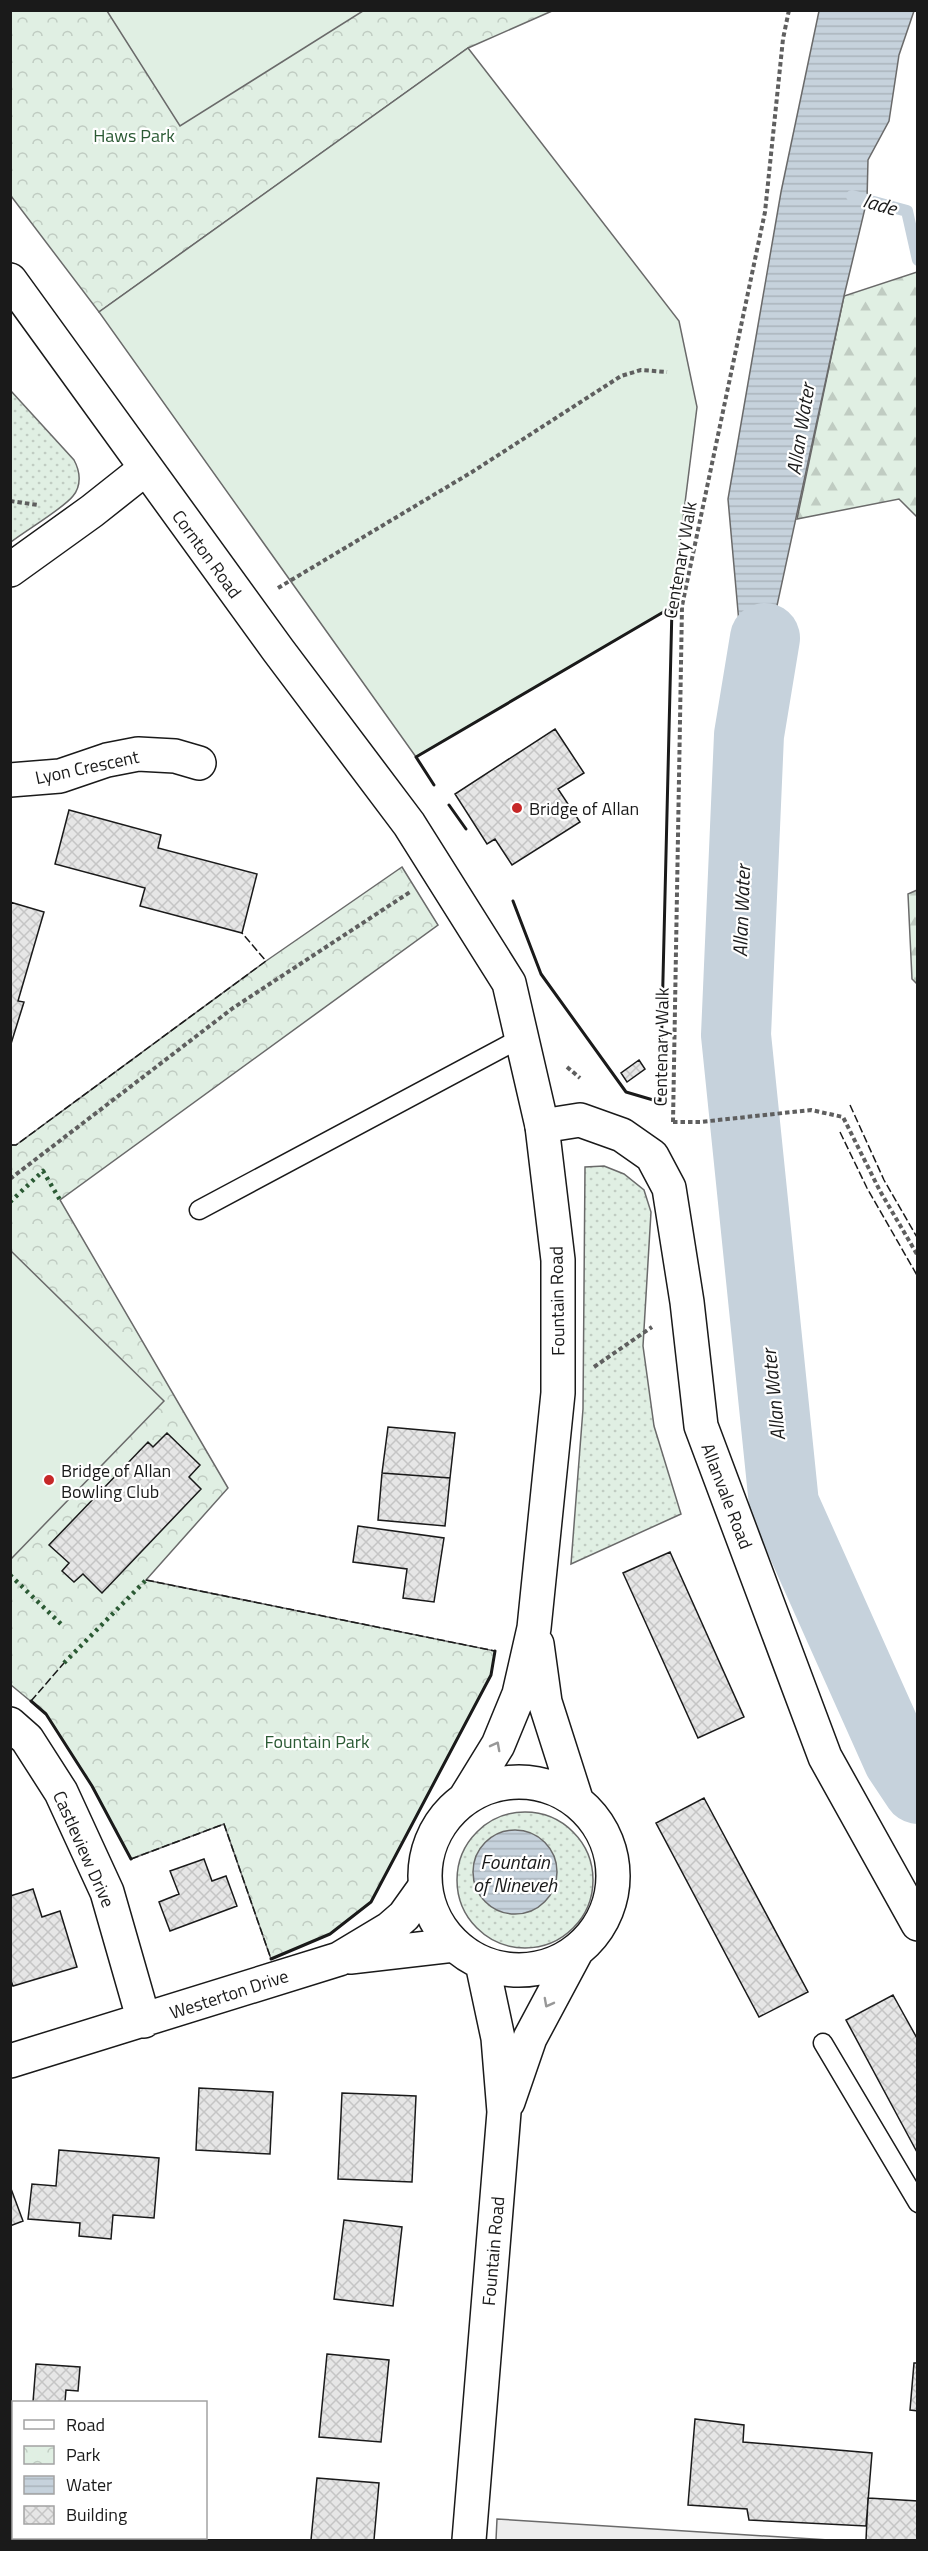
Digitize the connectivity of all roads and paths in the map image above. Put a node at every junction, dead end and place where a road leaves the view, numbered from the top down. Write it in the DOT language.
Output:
graph roads {
  1 [pos="789,10"];
  2 [pos="10,280"];
  3 [pos="667,372"];
  4 [pos="145,469"];
  5 [pos="10,570"];
  6 [pos="246,607"];
  7 [pos="199,763"];
  8 [pos="10,780"];
  9 [pos="409,824"];
  10 [pos="440,872"];
  11 [pos="522,1038"];
  12 [pos="542,1126"];
  13 [pos="10,1179"];
  14 [pos="199,1210"];
  15 [pos="918,1256"];
  16 [pos="687,1302"];
  17 [pos="558,1393"];
  18 [pos="534,1628"];
  19 [pos="10,1724"];
  20 [pos="466,1797"];
  21 [pos="576,1799"];
  22 [pos="424,1888"];
  23 [pos="918,1924"];
  24 [pos="454,1945"];
  25 [pos="576,1952"];
  26 [pos="339,1959"];
  27 [pos="482,1963"];
  28 [pos="144,2021"];
  29 [pos="824,2043"];
  30 [pos="10,2061"];
  31 [pos="504,2112"];
  32 [pos="918,2203"];
  33 [pos="469,2541"];
  1 -- 15 [label="path, Centenary Walk"];
  2 -- 4 [label="main road, Cornton Road"];
  3 -- 6 [label="path"];
  4 -- 5 [label="main road"];
  4 -- 6 [label="main road, Cornton Road"];
  6 -- 9 [label="main road, Cornton Road"];
  7 -- 8 [label="main road, Lyon Crescent"];
  9 -- 10 [label="main road, Fountain Road"];
  10 -- 11 [label="main road, Fountain Road"];
  10 -- 13 [label="path"];
  11 -- 12 [label="main road, Fountain Road"];
  11 -- 14 [label="lane"];
  12 -- 16 [label="main road, Allanvale Road"];
  12 -- 17 [label="main road, Fountain Road"];
  16 -- 17 [label="path"];
  16 -- 23 [label="main road, Allanvale Road"];
  17 -- 18 [label="main road, Fountain Road"];
  20 -- 18 [label="main road, Fountain Road, one-way"];
  18 -- 21 [label="main road"];
  19 -- 28 [label="main road, Castleview Drive"];
  20 -- 21 [label="main road"];
  20 -- 22 [label="main road"];
  21 -- 25 [label="main road"];
  22 -- 24 [label="main road"];
  22 -- 26 [label="main road, Westerton Drive"];
  24 -- 26 [label="main road"];
  24 -- 27 [label="main road"];
  25 -- 27 [label="main road"];
  25 -- 31 [label="main road, one-way"];
  26 -- 28 [label="main road, Westerton Drive"];
  27 -- 31 [label="main road, Fountain Road"];
  28 -- 30 [label="main road, Westerton Drive"];
  29 -- 32 [label="lane"];
  31 -- 33 [label="main road, Fountain Road"];
}
